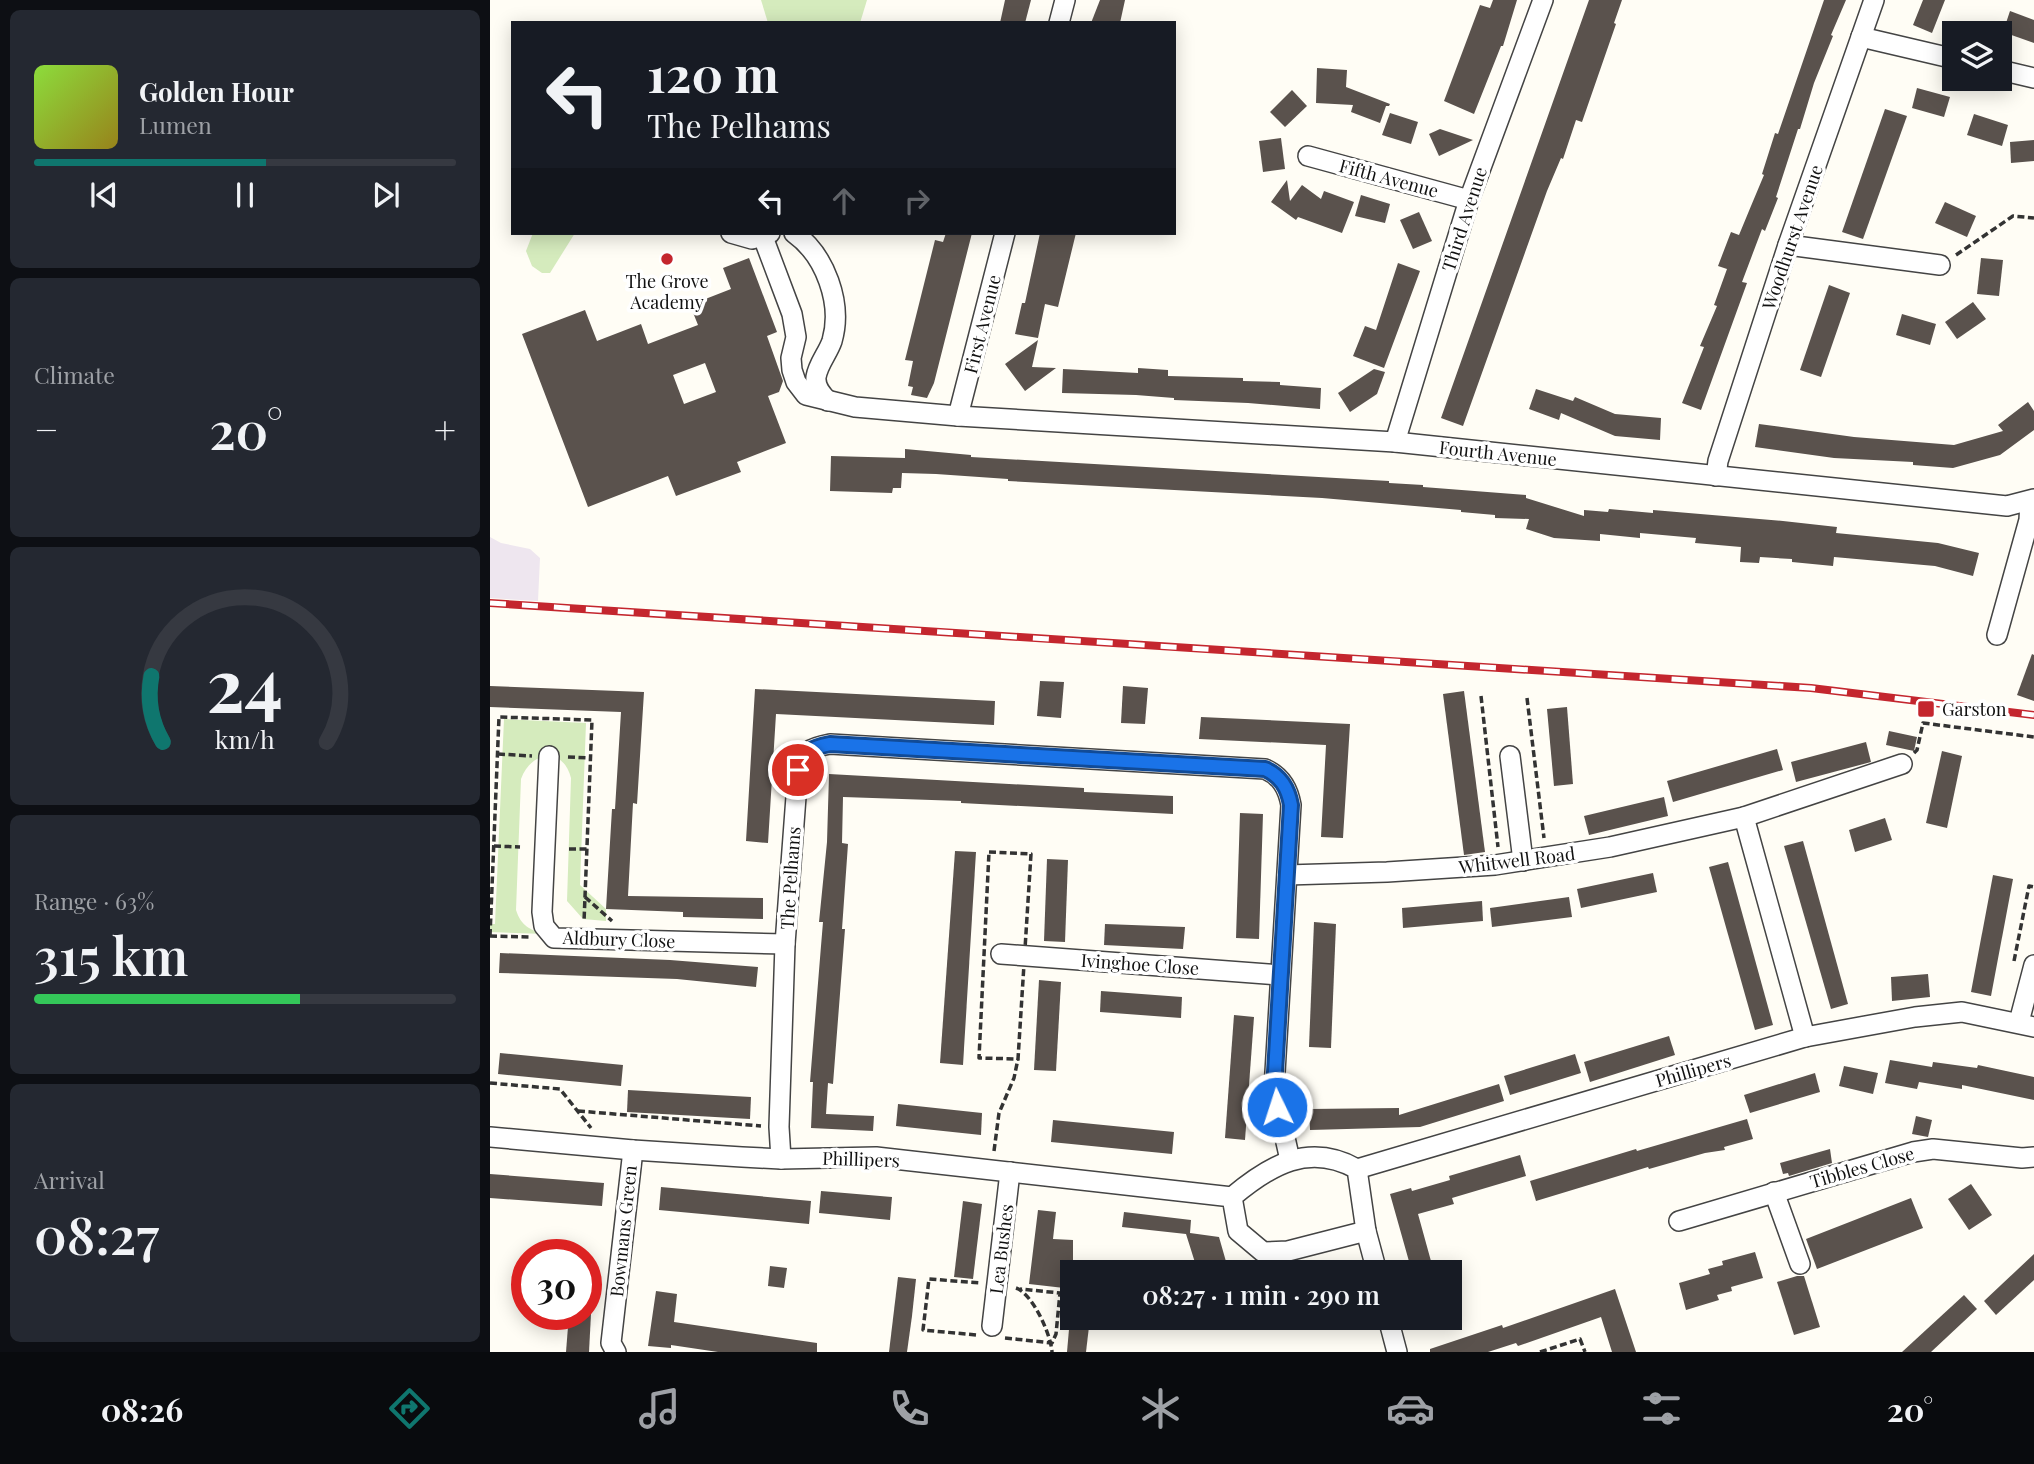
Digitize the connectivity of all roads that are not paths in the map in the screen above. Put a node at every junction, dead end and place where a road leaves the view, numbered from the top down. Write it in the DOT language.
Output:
graph roads {
  1 [pos="1065,0"];
  2 [pos="1543,0"];
  3 [pos="1874,0"];
  4 [pos="1060,21"];
  5 [pos="1861,37"];
  6 [pos="1942,56"];
  7 [pos="2012,73"];
  8 [pos="2034,78"];
  9 [pos="1308,156"];
  10 [pos="1469,200"];
  11 [pos="739,235"];
  12 [pos="767,235"];
  13 [pos="797,235"];
  14 [pos="1004,235"];
  15 [pos="1788,245"];
  16 [pos="1940,265"];
  17 [pos="828,401"];
  18 [pos="958,416"];
  19 [pos="1395,442"];
  20 [pos="1716,476"];
  21 [pos="2032,500"];
  22 [pos="1997,635"];
  23 [pos="549,756"];
  24 [pos="1510,756"];
  25 [pos="1902,764"];
  26 [pos="1744,817"];
  27 [pos="1523,861"];
  28 [pos="1287,875"];
  29 [pos="785,944"];
  30 [pos="1001,954"];
  31 [pos="2034,965"];
  32 [pos="1280,975"];
  33 [pos="2026,1024"];
  34 [pos="1805,1037"];
  35 [pos="490,1137"];
  36 [pos="632,1150"];
  37 [pos="2034,1157"];
  38 [pos="781,1159"];
  39 [pos="1290,1160"];
  40 [pos="1357,1169"];
  41 [pos="1001,1171"];
  42 [pos="1774,1192"];
  43 [pos="1232,1197"];
  44 [pos="1679,1221"];
  45 [pos="1366,1230"];
  46 [pos="1374,1260"];
  47 [pos="1800,1264"];
  48 [pos="992,1326"];
  49 [pos="1391,1330"];
  50 [pos="612,1349"];
  51 [pos="1397,1352"];
  1 -- 4 [label="street"];
  2 -- 10 [label="street, Third Avenue"];
  3 -- 5 [label="street, Woodhurst Avenue"];
  5 -- 6 [label="street"];
  5 -- 15 [label="street, Woodhurst Avenue"];
  7 -- 8 [label="street"];
  9 -- 10 [label="street, Fifth Avenue"];
  10 -- 19 [label="street, Third Avenue"];
  11 -- 12 [label="street"];
  12 -- 17 [label="street, Fourth Avenue"];
  13 -- 17 [label="street"];
  14 -- 18 [label="street, First Avenue"];
  15 -- 16 [label="street"];
  15 -- 20 [label="street, Woodhurst Avenue"];
  17 -- 18 [label="street, Fourth Avenue"];
  18 -- 19 [label="street, Fourth Avenue"];
  19 -- 20 [label="street, Fourth Avenue"];
  20 -- 21 [label="street, Fourth Avenue"];
  21 -- 22 [label="street"];
  23 -- 29 [label="street, Aldbury Close"];
  24 -- 27 [label="street"];
  25 -- 26 [label="street, Whitwell Road"];
  26 -- 27 [label="street, Whitwell Road"];
  26 -- 34 [label="street"];
  27 -- 28 [label="street, Whitwell Road"];
  28 -- 29 [label="street, The Pelhams"];
  28 -- 32 [label="street, The Pelhams"];
  29 -- 38 [label="street, The Pelhams"];
  30 -- 32 [label="street, Ivinghoe Close"];
  31 -- 33 [label="street"];
  32 -- 39 [label="street, The Pelhams"];
  33 -- 34 [label="street, Phillipers"];
  34 -- 40 [label="street, Phillipers"];
  35 -- 36 [label="street, Phillipers"];
  36 -- 38 [label="street, Phillipers"];
  36 -- 50 [label="street, Bowmans Green"];
  37 -- 42 [label="street, Tibbles Close"];
  38 -- 41 [label="street, Phillipers"];
  39 -- 40 [label="street"];
  39 -- 43 [label="street"];
  40 -- 45 [label="street"];
  41 -- 43 [label="street, Phillipers"];
  41 -- 48 [label="street, Lea Bushes"];
  42 -- 44 [label="street, Tibbles Close"];
  42 -- 47 [label="street"];
  43 -- 45 [label="street"];
  45 -- 46 [label="street"];
  49 -- 51 [label="street"];
}
